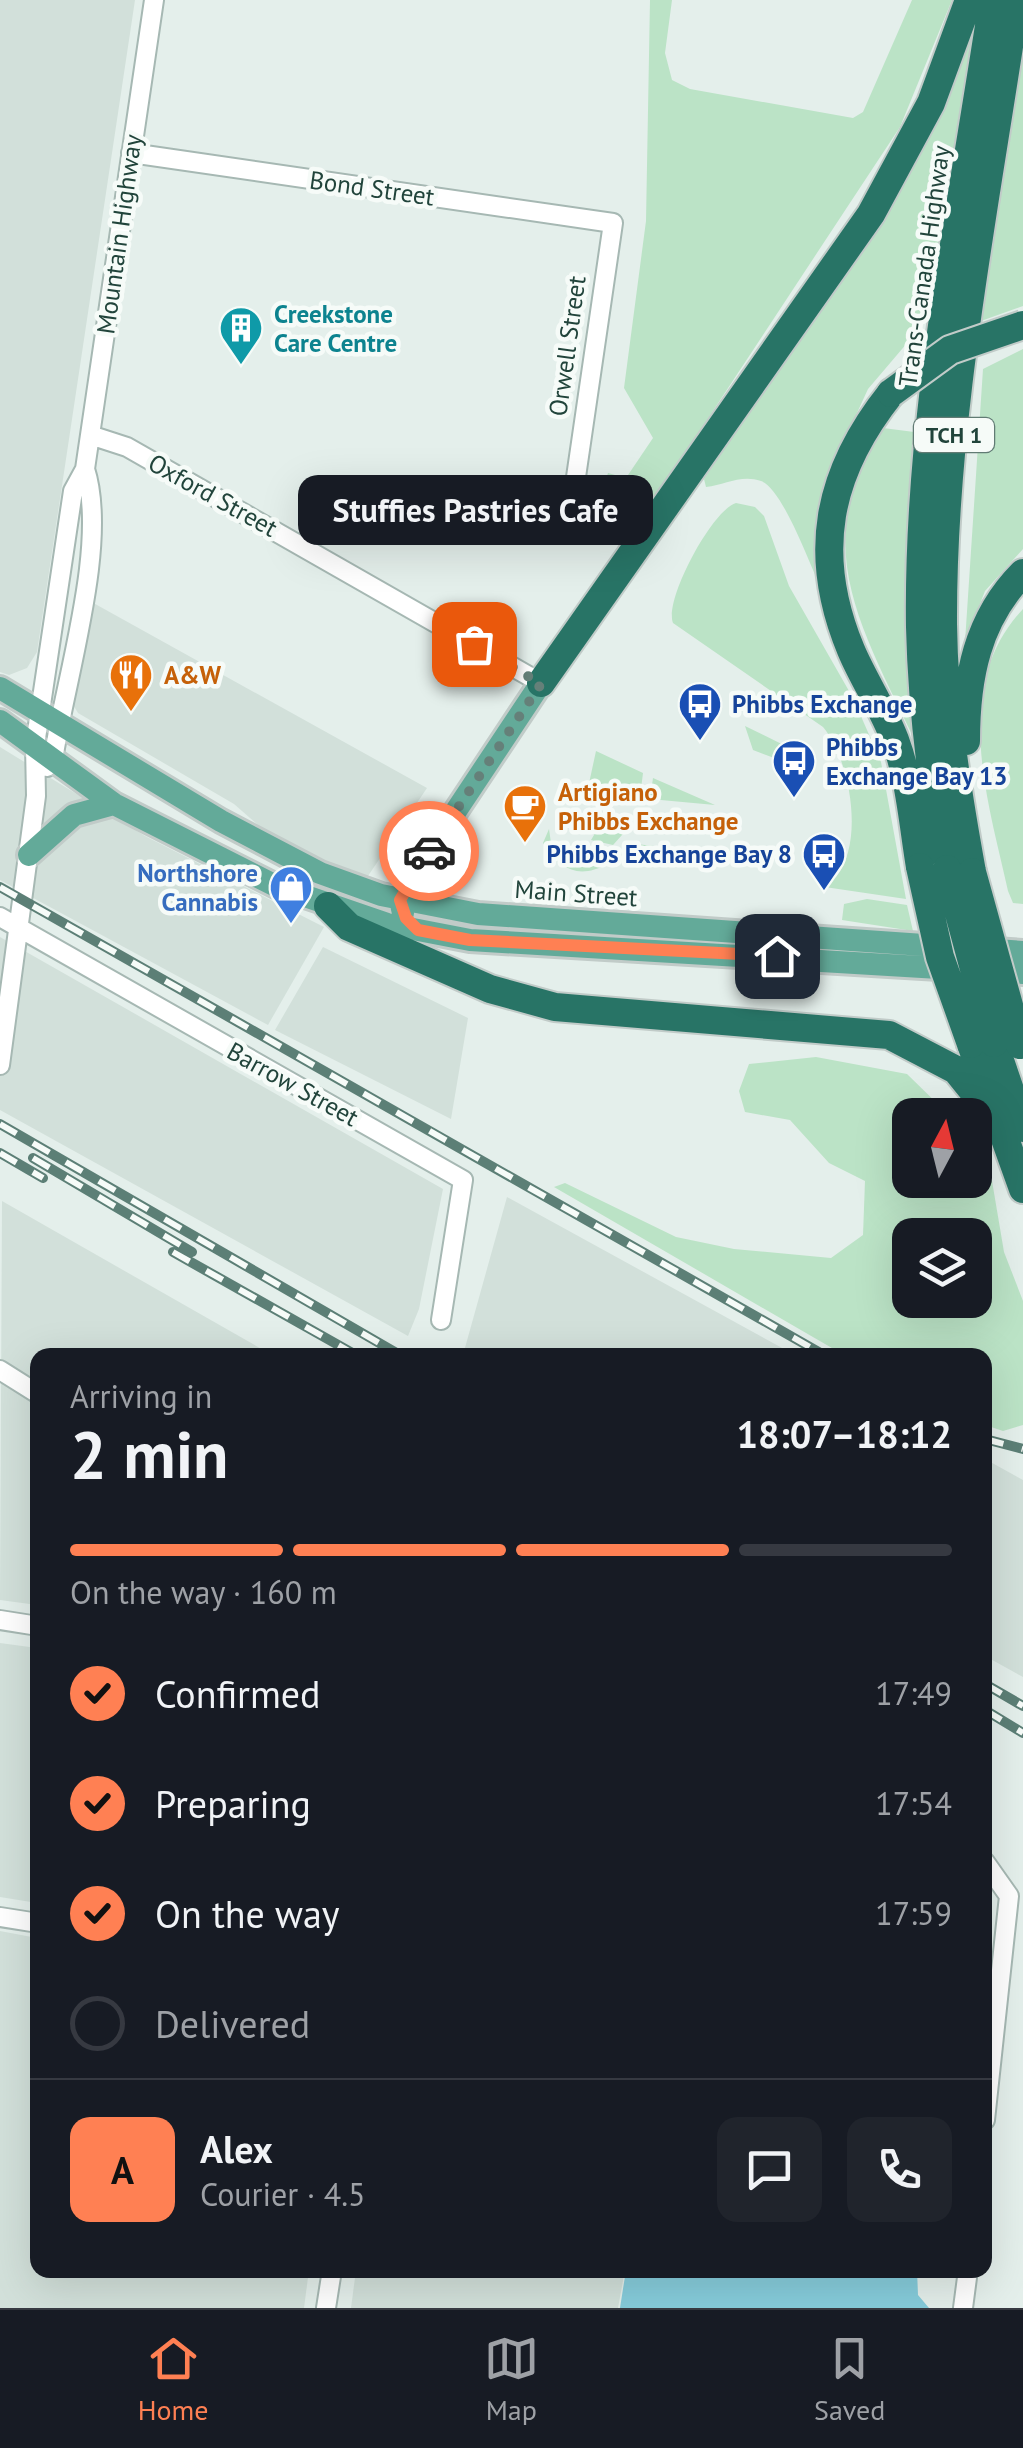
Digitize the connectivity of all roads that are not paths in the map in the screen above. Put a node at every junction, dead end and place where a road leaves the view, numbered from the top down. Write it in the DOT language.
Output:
graph roads {
  1 [pos="154,0"];
  2 [pos="969,0"];
  3 [pos="993,0"];
  4 [pos="1016,0"];
  5 [pos="131,153"];
  6 [pos="613,223"];
  7 [pos="1023,325"];
  8 [pos="90,435"];
  9 [pos="576,477"];
  10 [pos="1023,573"];
  11 [pos="541,684"];
  12 [pos="0,688"];
  13 [pos="50,717"];
  14 [pos="0,721"];
  15 [pos="44,752"];
  16 [pos="114,804"];
  17 [pos="29,854"];
  18 [pos="947,870"];
  19 [pos="400,900"];
  20 [pos="328,906"];
  21 [pos="0,917"];
  22 [pos="20,928"];
  23 [pos="418,930"];
  24 [pos="1023,952"];
  25 [pos="1023,973"];
  26 [pos="1002,1047"];
  27 [pos="0,1066"];
  28 [pos="1012,1128"];
  29 [pos="1023,1189"];
  30 [pos="441,1320"];
  31 [pos="0,1370"];
  32 [pos="30,1389"];
  33 [pos="0,1620"];
  34 [pos="30,1625"];
  35 [pos="992,1872"];
  36 [pos="0,1917"];
  37 [pos="30,1922"];
  38 [pos="992,2055"];
  39 [pos="331,2278"];
  40 [pos="967,2278"];
  41 [pos="326,2308"];
  42 [pos="964,2308"];
  1 -- 5 [label="street, Mountain Highway"];
  2 -- 11 [label="highway"];
  3 -- 18 [label="highway, Trans-Canada Highway / TCH 1"];
  4 -- 18 [label="highway, Trans-Canada Highway / TCH 1"];
  5 -- 6 [label="street, Bond Street"];
  5 -- 8 [label="street, Mountain Highway"];
  6 -- 9 [label="street, Orwell Street"];
  7 -- 18 [label="highway, bridge"];
  8 -- 11 [label="street, Oxford Street"];
  8 -- 13 [label="street, Mountain Highway"];
  10 -- 18 [label="highway"];
  11 -- 19 [label="main road"];
  12 -- 13 [label="main road, Main Street"];
  13 -- 15 [label="street, Mountain Highway"];
  13 -- 19 [label="main road, Main Street"];
  14 -- 15 [label="main road, Main Street"];
  15 -- 16 [label="main road, Main Street"];
  15 -- 17 [label="street, Mountain Highway"];
  16 -- 17 [label="main road"];
  16 -- 20 [label="main road, Main Street"];
  17 -- 22 [label="street, Mountain Highway"];
  18 -- 26 [label="highway, Trans-Canada Highway / TCH 1, bridge"];
  18 -- 26 [label="highway, bridge"];
  19 -- 23 [label="main road"];
  19 -- 24 [label="main road, Main Street"];
  20 -- 23 [label="main road, Main Street"];
  20 -- 28 [label="highway"];
  21 -- 22 [label="street, Barrow Street"];
  22 -- 27 [label="street, Mountain Highway"];
  22 -- 30 [label="street, Barrow Street"];
  23 -- 25 [label="main road, Main Street"];
  26 -- 28 [label="highway, Trans-Canada Highway / TCH 1"];
  28 -- 29 [label="highway, Trans-Canada Highway"];
  31 -- 32 [label="street"];
  33 -- 34 [label="street"];
  35 -- 38 [label="street"];
  36 -- 37 [label="street"];
  39 -- 41 [label="street"];
  40 -- 42 [label="street"];
}
